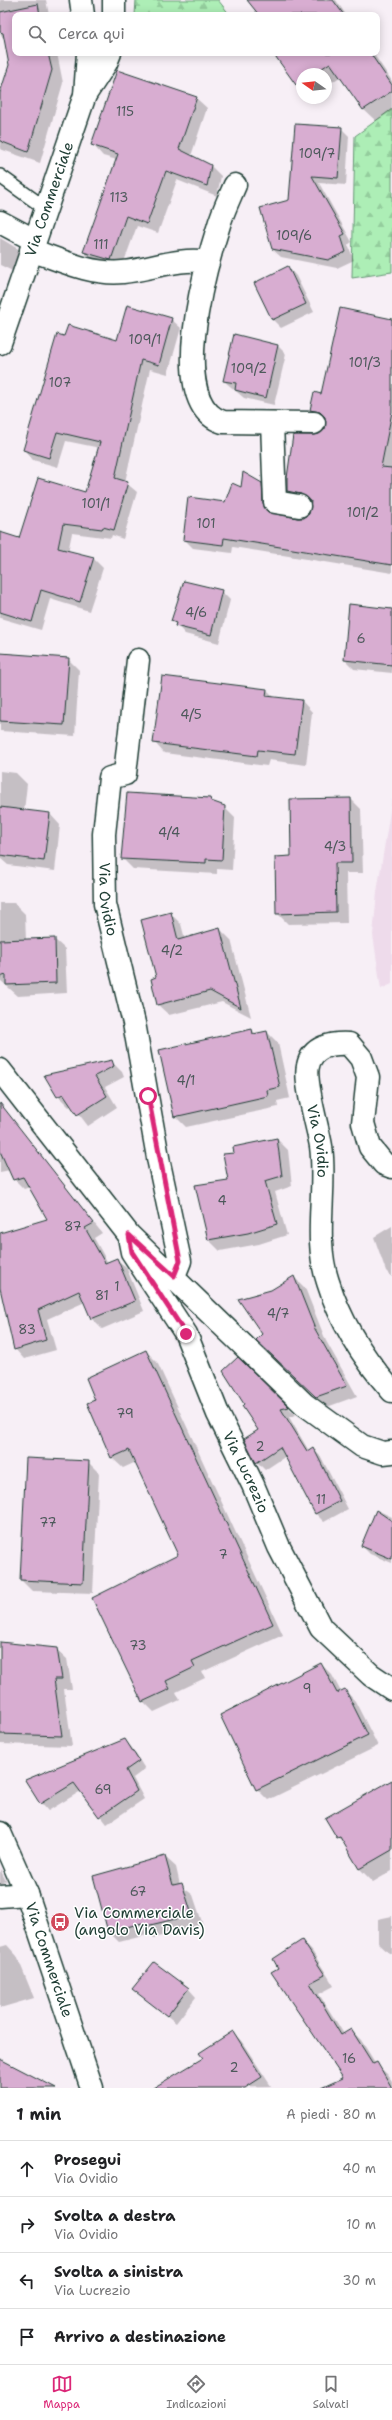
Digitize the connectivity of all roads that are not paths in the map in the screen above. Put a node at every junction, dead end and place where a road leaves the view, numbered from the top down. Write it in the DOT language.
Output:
graph roads {
  1 [pos="81,0"];
  2 [pos="114,0"];
  3 [pos="83,12"];
  4 [pos="114,12"];
  5 [pos="88,56"];
  6 [pos="109,56"];
  7 [pos="85,95"];
  8 [pos="0,176"];
  9 [pos="235,186"];
  10 [pos="45,208"];
  11 [pos="0,222"];
  12 [pos="32,245"];
  13 [pos="208,262"];
  14 [pos="0,343"];
  15 [pos="272,423"];
  16 [pos="314,423"];
  17 [pos="299,506"];
  18 [pos="138,660"];
  19 [pos="0,1070"];
  20 [pos="392,1167"];
  21 [pos="129,1235"];
  22 [pos="174,1276"];
  23 [pos="392,1391"];
  24 [pos="392,1452"];
  25 [pos="392,1689"];
  26 [pos="0,1833"];
  27 [pos="27,1894"];
  28 [pos="0,1896"];
  29 [pos="92,2088"];
  1 -- 3 [label="street"];
  2 -- 4 [label="street"];
  5 -- 7 [label="street, Via Commerciale"];
  6 -- 7 [label="street"];
  7 -- 10 [label="street, Via Commerciale"];
  8 -- 10 [label="lane"];
  9 -- 13 [label="street"];
  10 -- 12 [label="street, Via Commerciale"];
  11 -- 12 [label="street"];
  12 -- 13 [label="street"];
  12 -- 14 [label="street, Via Commerciale"];
  13 -- 15 [label="street"];
  15 -- 16 [label="street"];
  15 -- 17 [label="street"];
  18 -- 22 [label="street, Via Ovidio"];
  19 -- 21 [label="street"];
  20 -- 23 [label="street, Via Ovidio"];
  21 -- 22 [label="street"];
  21 -- 25 [label="street, Via Lucrezio"];
  22 -- 24 [label="street"];
  26 -- 27 [label="street, Via Commerciale"];
  27 -- 28 [label="street"];
  27 -- 29 [label="street, Via Commerciale"];
}
